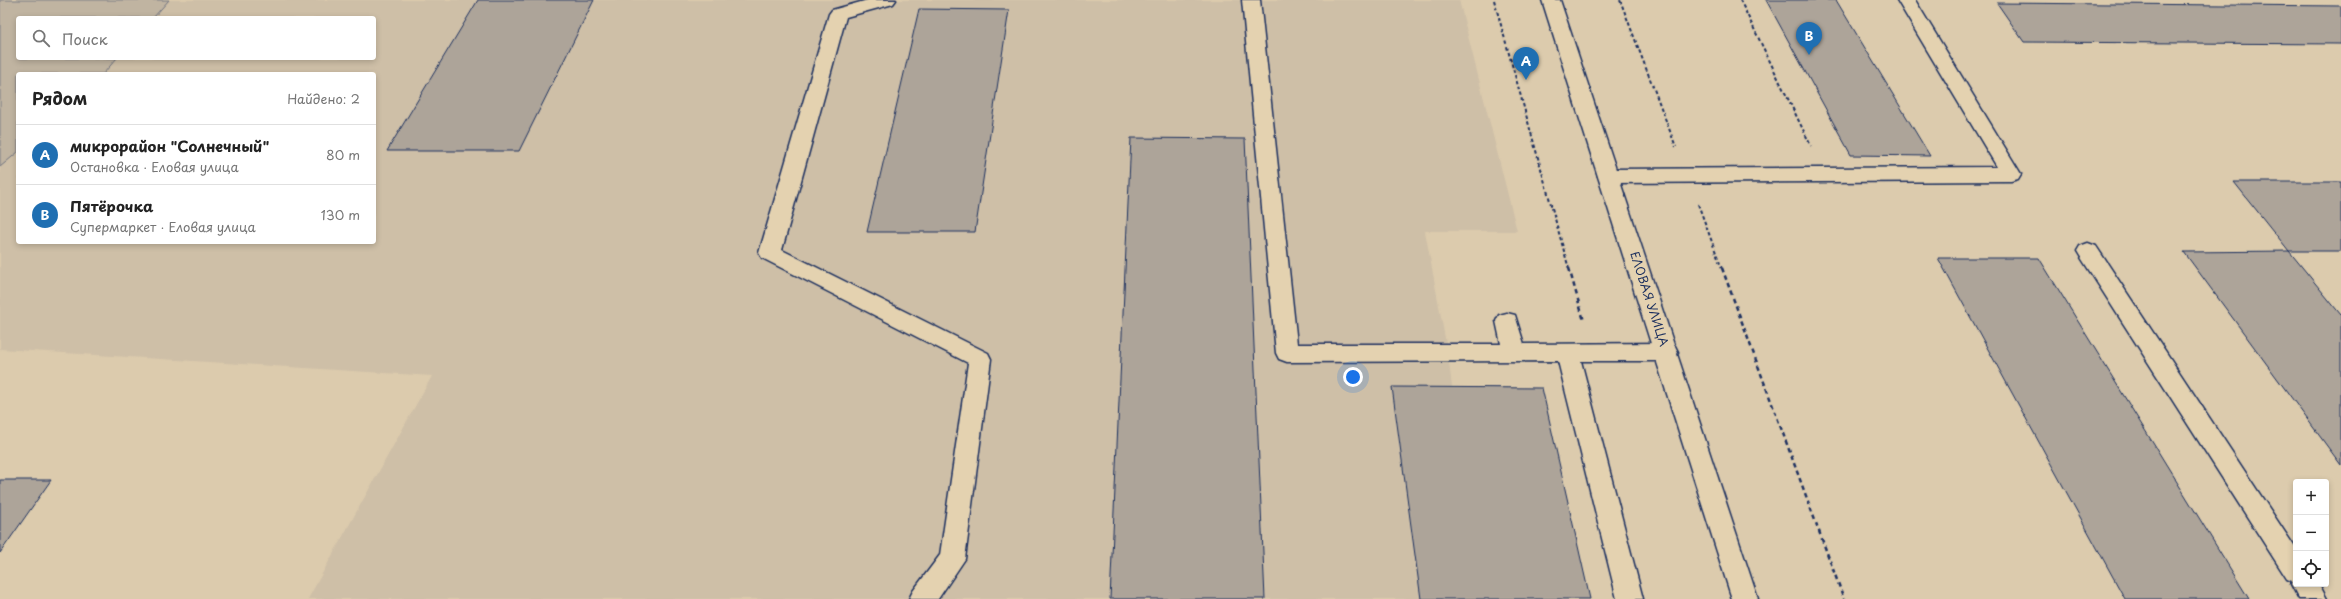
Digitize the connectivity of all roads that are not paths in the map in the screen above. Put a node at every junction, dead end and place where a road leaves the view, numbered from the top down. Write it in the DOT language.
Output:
graph roads {
  1 [pos="887,0"];
  2 [pos="1251,0"];
  3 [pos="1551,0"];
  4 [pos="1906,0"];
  5 [pos="1608,176"];
  6 [pos="2088,251"];
  7 [pos="1507,321"];
  8 [pos="1666,352"];
  9 [pos="1515,353"];
  10 [pos="1568,353"];
  11 [pos="2293,566"];
  12 [pos="2306,587"];
  13 [pos="922,599"];
  14 [pos="1630,599"];
  15 [pos="1745,599"];
  16 [pos="2314,599"];
  1 -- 13 [label="main road"];
  2 -- 9 [label="main road"];
  3 -- 5 [label="main road, ЕЛОВАЯ УЛИЦА"];
  4 -- 5 [label="main road"];
  5 -- 8 [label="main road, ЕЛОВАЯ УЛИЦА"];
  6 -- 11 [label="main road"];
  7 -- 9 [label="main road"];
  8 -- 10 [label="main road"];
  8 -- 15 [label="main road, ЕЛОВАЯ УЛИЦА"];
  9 -- 10 [label="main road"];
  10 -- 14 [label="main road"];
  12 -- 16 [label="main road"];
}
